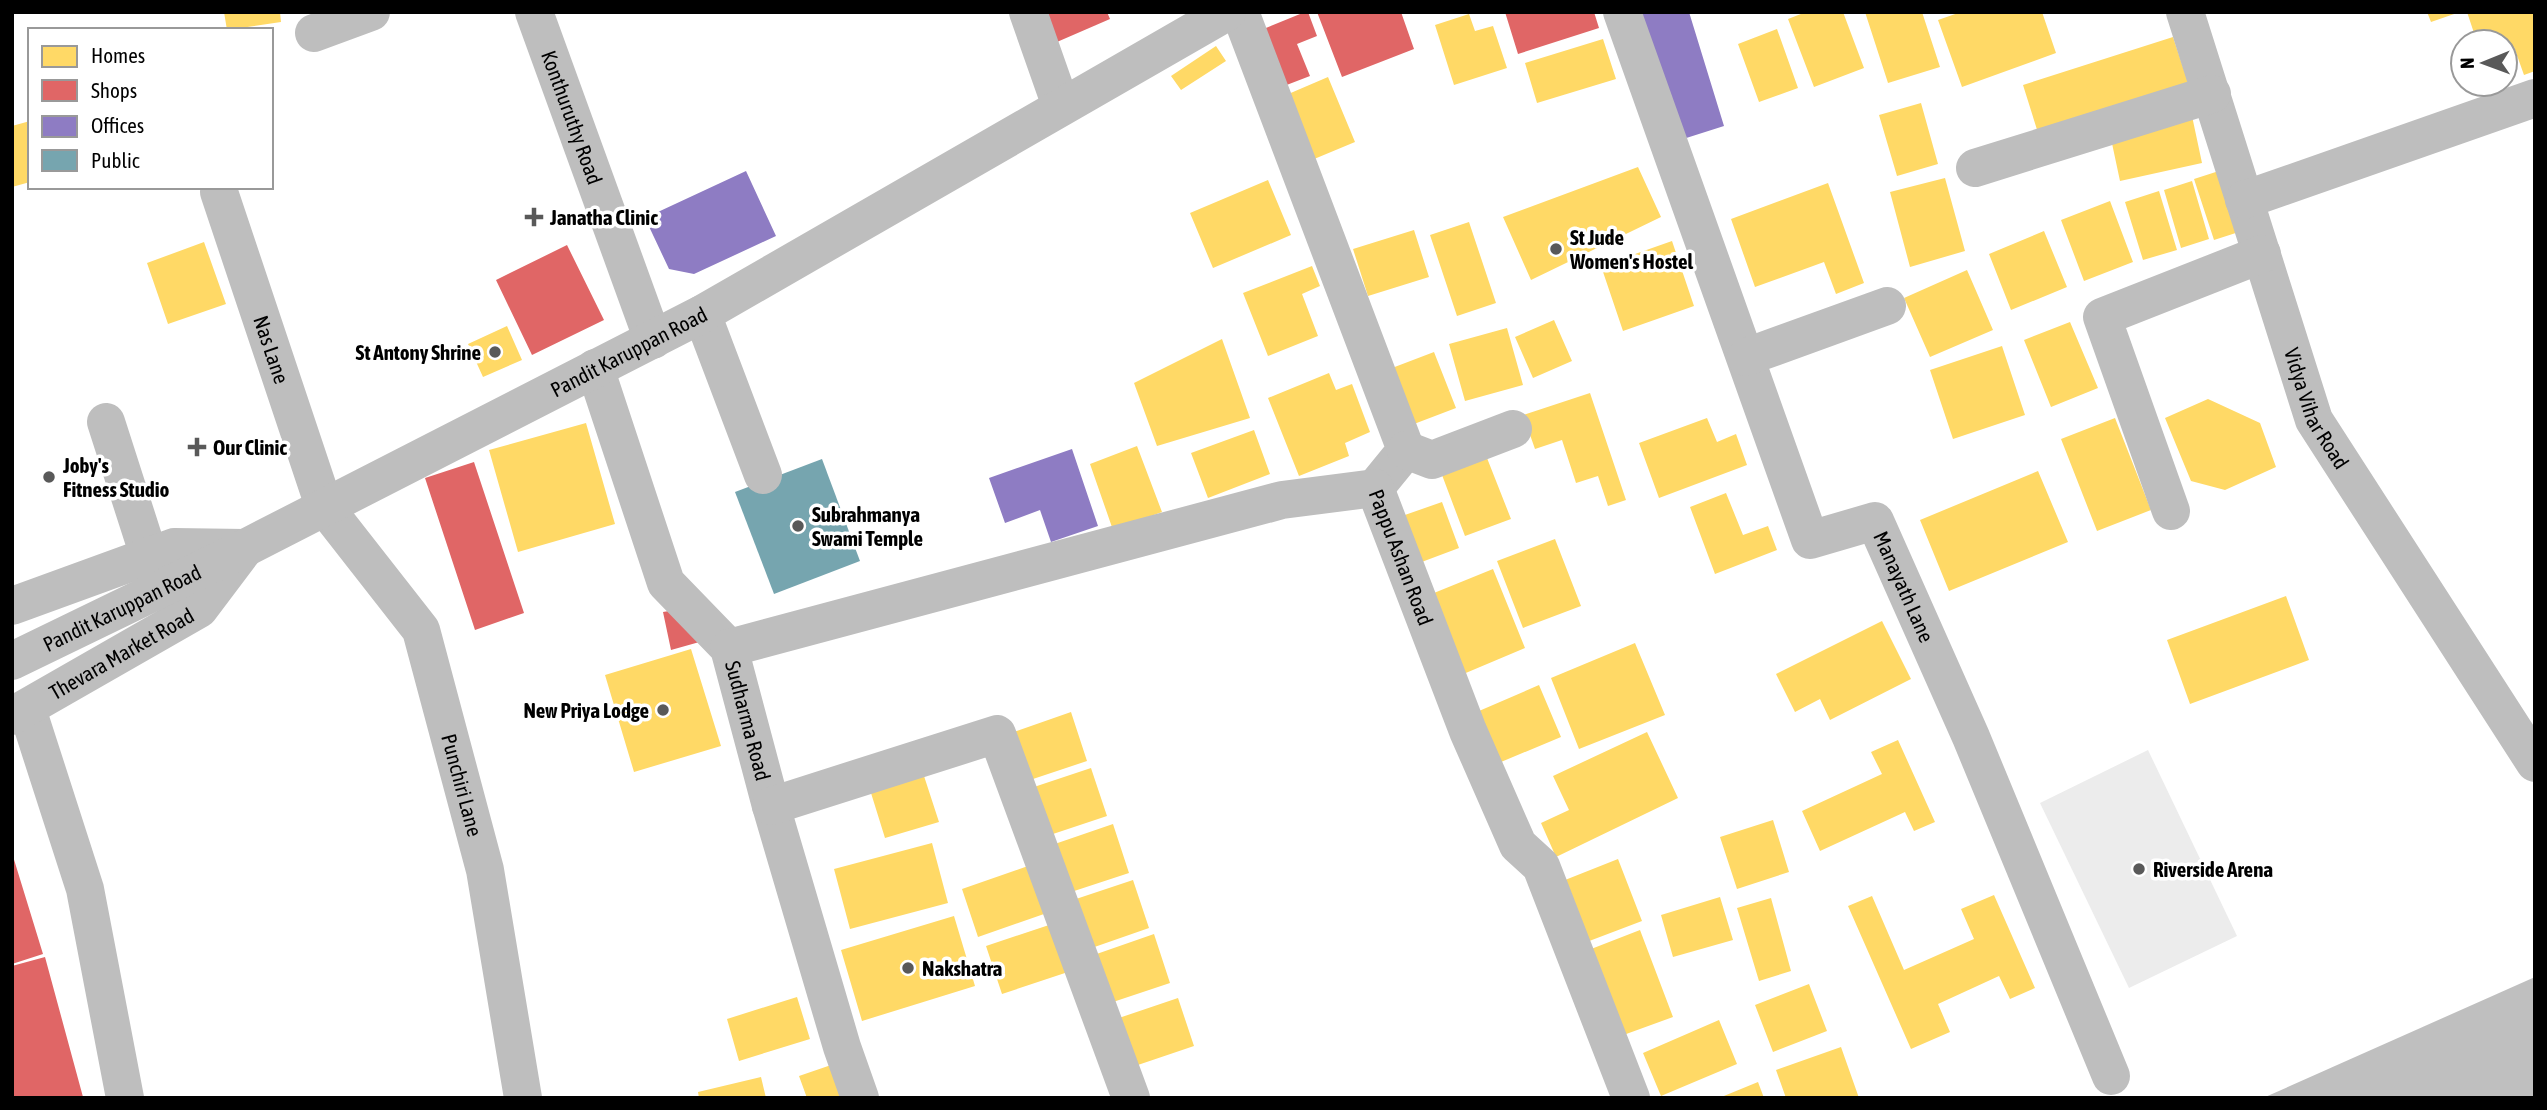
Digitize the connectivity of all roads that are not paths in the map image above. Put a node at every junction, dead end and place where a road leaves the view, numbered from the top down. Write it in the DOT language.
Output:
graph roads {
  1 [pos="371,12"];
  2 [pos="534,12"];
  3 [pos="1028,12"];
  4 [pos="1227,12"];
  5 [pos="1240,12"];
  6 [pos="1622,12"];
  7 [pos="2185,12"];
  8 [pos="314,33"];
  9 [pos="2212,94"];
  10 [pos="2535,98"];
  11 [pos="1061,106"];
  12 [pos="1975,168"];
  13 [pos="219,192"];
  14 [pos="2244,200"];
  15 [pos="2262,254"];
  16 [pos="1887,306"];
  17 [pos="702,314"];
  18 [pos="653,340"];
  19 [pos="1746,357"];
  20 [pos="595,368"];
  21 [pos="106,422"];
  22 [pos="1513,429"];
  23 [pos="1406,450"];
  24 [pos="763,475"];
  25 [pos="1375,488"];
  26 [pos="324,506"];
  27 [pos="2171,511"];
  28 [pos="245,548"];
  29 [pos="149,556"];
  30 [pos="12,606"];
  31 [pos="729,648"];
  32 [pos="12,660"];
  33 [pos="19,712"];
  34 [pos="2535,763"];
  35 [pos="771,806"];
  36 [pos="2111,1076"];
  37 [pos="114,1094"];
  38 [pos="523,1098"];
  39 [pos="860,1098"];
  40 [pos="1131,1098"];
  41 [pos="1631,1098"];
  1 -- 8 [label="street"];
  2 -- 18 [label="street, Konthuruthy Road"];
  3 -- 11 [label="street"];
  4 -- 11 [label="street, Pandit Karuppan Road"];
  5 -- 23 [label="street"];
  6 -- 19 [label="street, Manayath Lane"];
  7 -- 9 [label="street, Vidya Vihar Road"];
  9 -- 12 [label="street"];
  9 -- 14 [label="street, Vidya Vihar Road"];
  10 -- 14 [label="street"];
  11 -- 17 [label="street, Pandit Karuppan Road"];
  13 -- 26 [label="street, Nas Lane"];
  14 -- 15 [label="street, Vidya Vihar Road"];
  15 -- 27 [label="street"];
  15 -- 34 [label="street, Vidya Vihar Road"];
  16 -- 19 [label="street"];
  17 -- 18 [label="street, Pandit Karuppan Road"];
  17 -- 24 [label="street"];
  18 -- 20 [label="street, Pandit Karuppan Road"];
  19 -- 36 [label="street, Manayath Lane"];
  20 -- 26 [label="street, Pandit Karuppan Road"];
  20 -- 31 [label="street, Sudharma Road"];
  21 -- 29 [label="street"];
  22 -- 23 [label="street"];
  23 -- 25 [label="street, Pappu Ashan Road"];
  25 -- 31 [label="street"];
  25 -- 41 [label="street, Pappu Ashan Road"];
  26 -- 28 [label="street, Pandit Karuppan Road"];
  26 -- 38 [label="street, Punchiri Lane"];
  28 -- 29 [label="street"];
  28 -- 32 [label="street, Pandit Karuppan Road"];
  28 -- 33 [label="street, Thevara Market Road"];
  29 -- 30 [label="street"];
  31 -- 35 [label="street, Sudharma Road"];
  33 -- 37 [label="street"];
  35 -- 39 [label="street, Sudharma Road"];
  35 -- 40 [label="street"];
}
